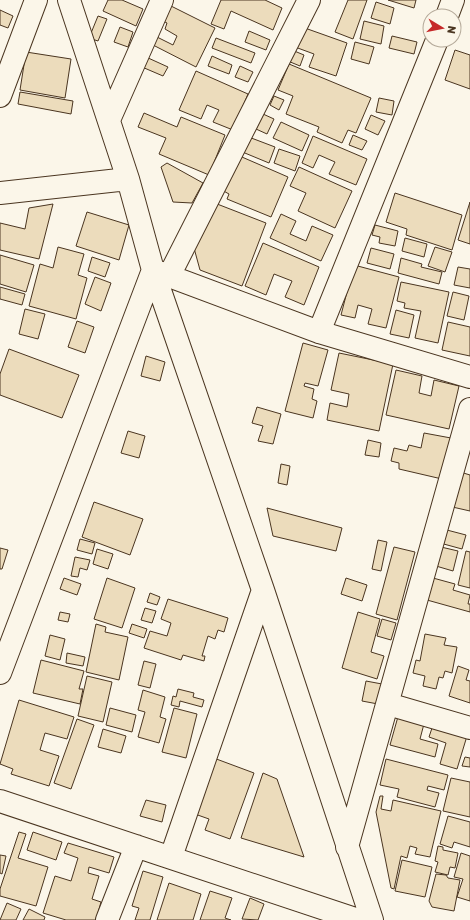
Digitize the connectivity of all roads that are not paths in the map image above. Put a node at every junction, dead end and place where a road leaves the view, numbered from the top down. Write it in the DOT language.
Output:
graph roads {
  1 [pos="36,0"];
  2 [pos="69,0"];
  3 [pos="162,0"];
  4 [pos="309,0"];
  5 [pos="434,48"];
  6 [pos="0,96"];
  7 [pos="109,120"];
  8 [pos="128,179"];
  9 [pos="0,193"];
  10 [pos="161,273"];
  11 [pos="319,332"];
  12 [pos="470,376"];
  13 [pos="470,409"];
  14 [pos="263,590"];
  15 [pos="0,673"];
  16 [pos="388,704"];
  17 [pos="470,728"];
  18 [pos="0,801"];
  19 [pos="136,846"];
  20 [pos="347,847"];
  21 [pos="171,857"];
  22 [pos="107,920"];
  23 [pos="358,920"];
  24 [pos="372,920"];
  1 -- 6 [label="street"];
  2 -- 7 [label="street"];
  3 -- 7 [label="street"];
  4 -- 10 [label="street"];
  5 -- 11 [label="street"];
  7 -- 8 [label="street"];
  8 -- 9 [label="street"];
  8 -- 10 [label="street"];
  10 -- 11 [label="street"];
  10 -- 14 [label="street"];
  10 -- 15 [label="street"];
  11 -- 12 [label="street"];
  13 -- 16 [label="street"];
  14 -- 20 [label="street"];
  14 -- 21 [label="street"];
  16 -- 17 [label="street"];
  16 -- 20 [label="street"];
  18 -- 19 [label="street"];
  19 -- 21 [label="street"];
  19 -- 22 [label="street"];
  20 -- 24 [label="street"];
  21 -- 23 [label="street"];
}
